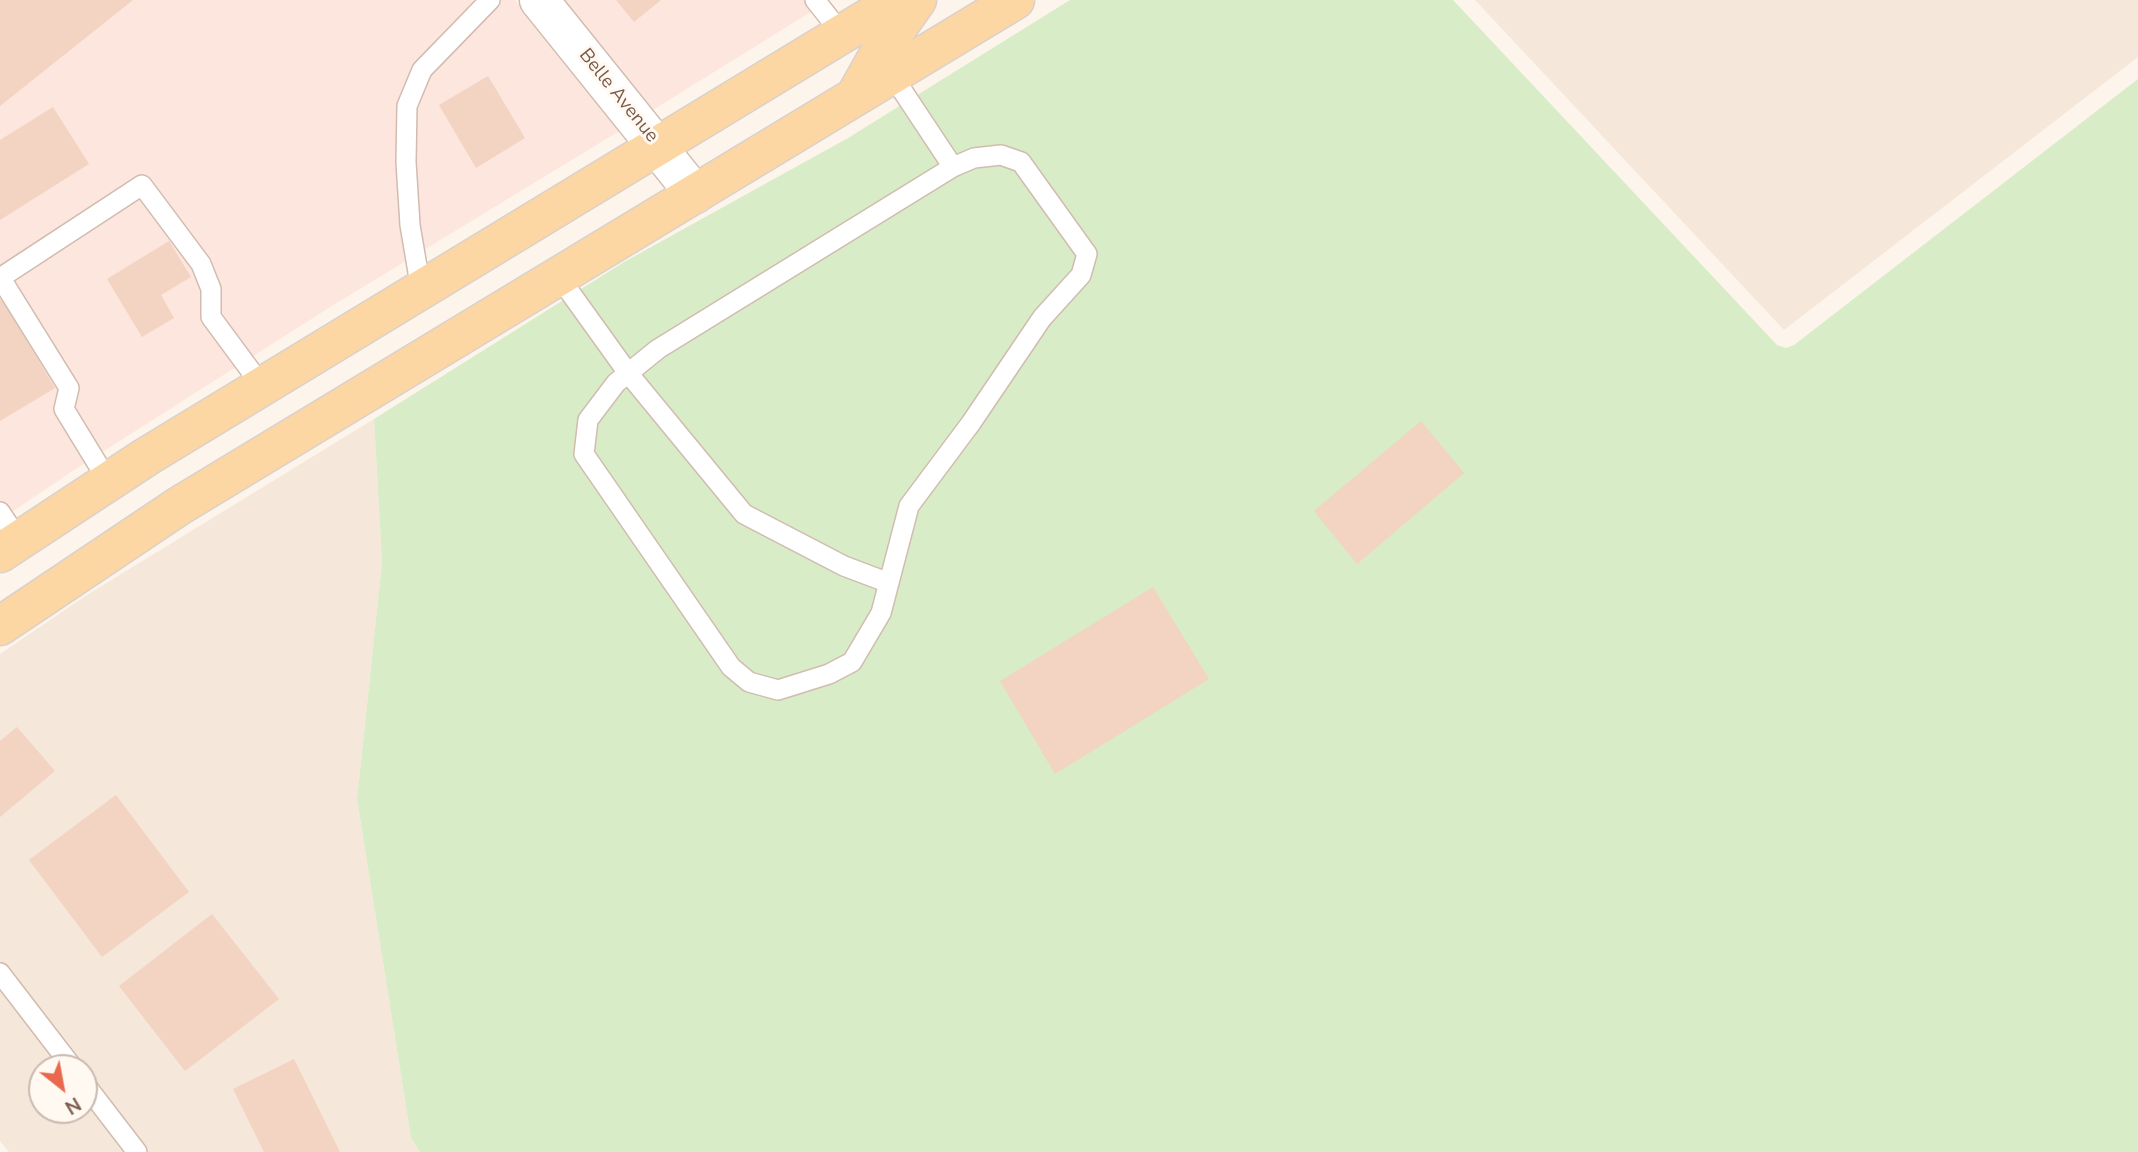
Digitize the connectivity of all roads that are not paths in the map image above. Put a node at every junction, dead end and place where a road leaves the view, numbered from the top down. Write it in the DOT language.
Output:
graph roads {
  1 [pos="490,0"];
  2 [pos="539,0"];
  3 [pos="816,0"];
  4 [pos="898,0"];
  5 [pos="917,0"];
  6 [pos="1015,0"];
  7 [pos="842,34"];
  8 [pos="892,75"];
  9 [pos="854,97"];
  10 [pos="658,146"];
  11 [pos="953,167"];
  12 [pos="695,194"];
  13 [pos="0,277"];
  14 [pos="559,277"];
  15 [pos="421,290"];
  16 [pos="628,373"];
  17 [pos="262,386"];
  18 [pos="108,481"];
  19 [pos="6,535"];
  20 [pos="889,583"];
  21 [pos="0,626"];
  22 [pos="0,973"];
  23 [pos="62,1054"];
  24 [pos="98,1101"];
  25 [pos="137,1152"];
  1 -- 15 [label="lane"];
  2 -- 10 [label="street, Belle Avenue"];
  3 -- 7 [label="lane"];
  4 -- 7 [label="main road"];
  5 -- 9 [label="main road"];
  6 -- 8 [label="main road"];
  7 -- 10 [label="main road"];
  8 -- 9 [label="main road"];
  8 -- 11 [label="lane"];
  9 -- 12 [label="main road"];
  10 -- 12 [label="street, Belle Avenue"];
  10 -- 15 [label="main road"];
  11 -- 16 [label="lane"];
  11 -- 20 [label="lane"];
  12 -- 14 [label="main road"];
  13 -- 17 [label="lane"];
  13 -- 18 [label="lane"];
  14 -- 16 [label="lane"];
  14 -- 21 [label="main road"];
  15 -- 17 [label="main road"];
  16 -- 20 [label="lane"];
  16 -- 20 [label="lane"];
  17 -- 18 [label="main road"];
  18 -- 19 [label="main road"];
  22 -- 23 [label="lane"];
  24 -- 25 [label="lane"];
}
